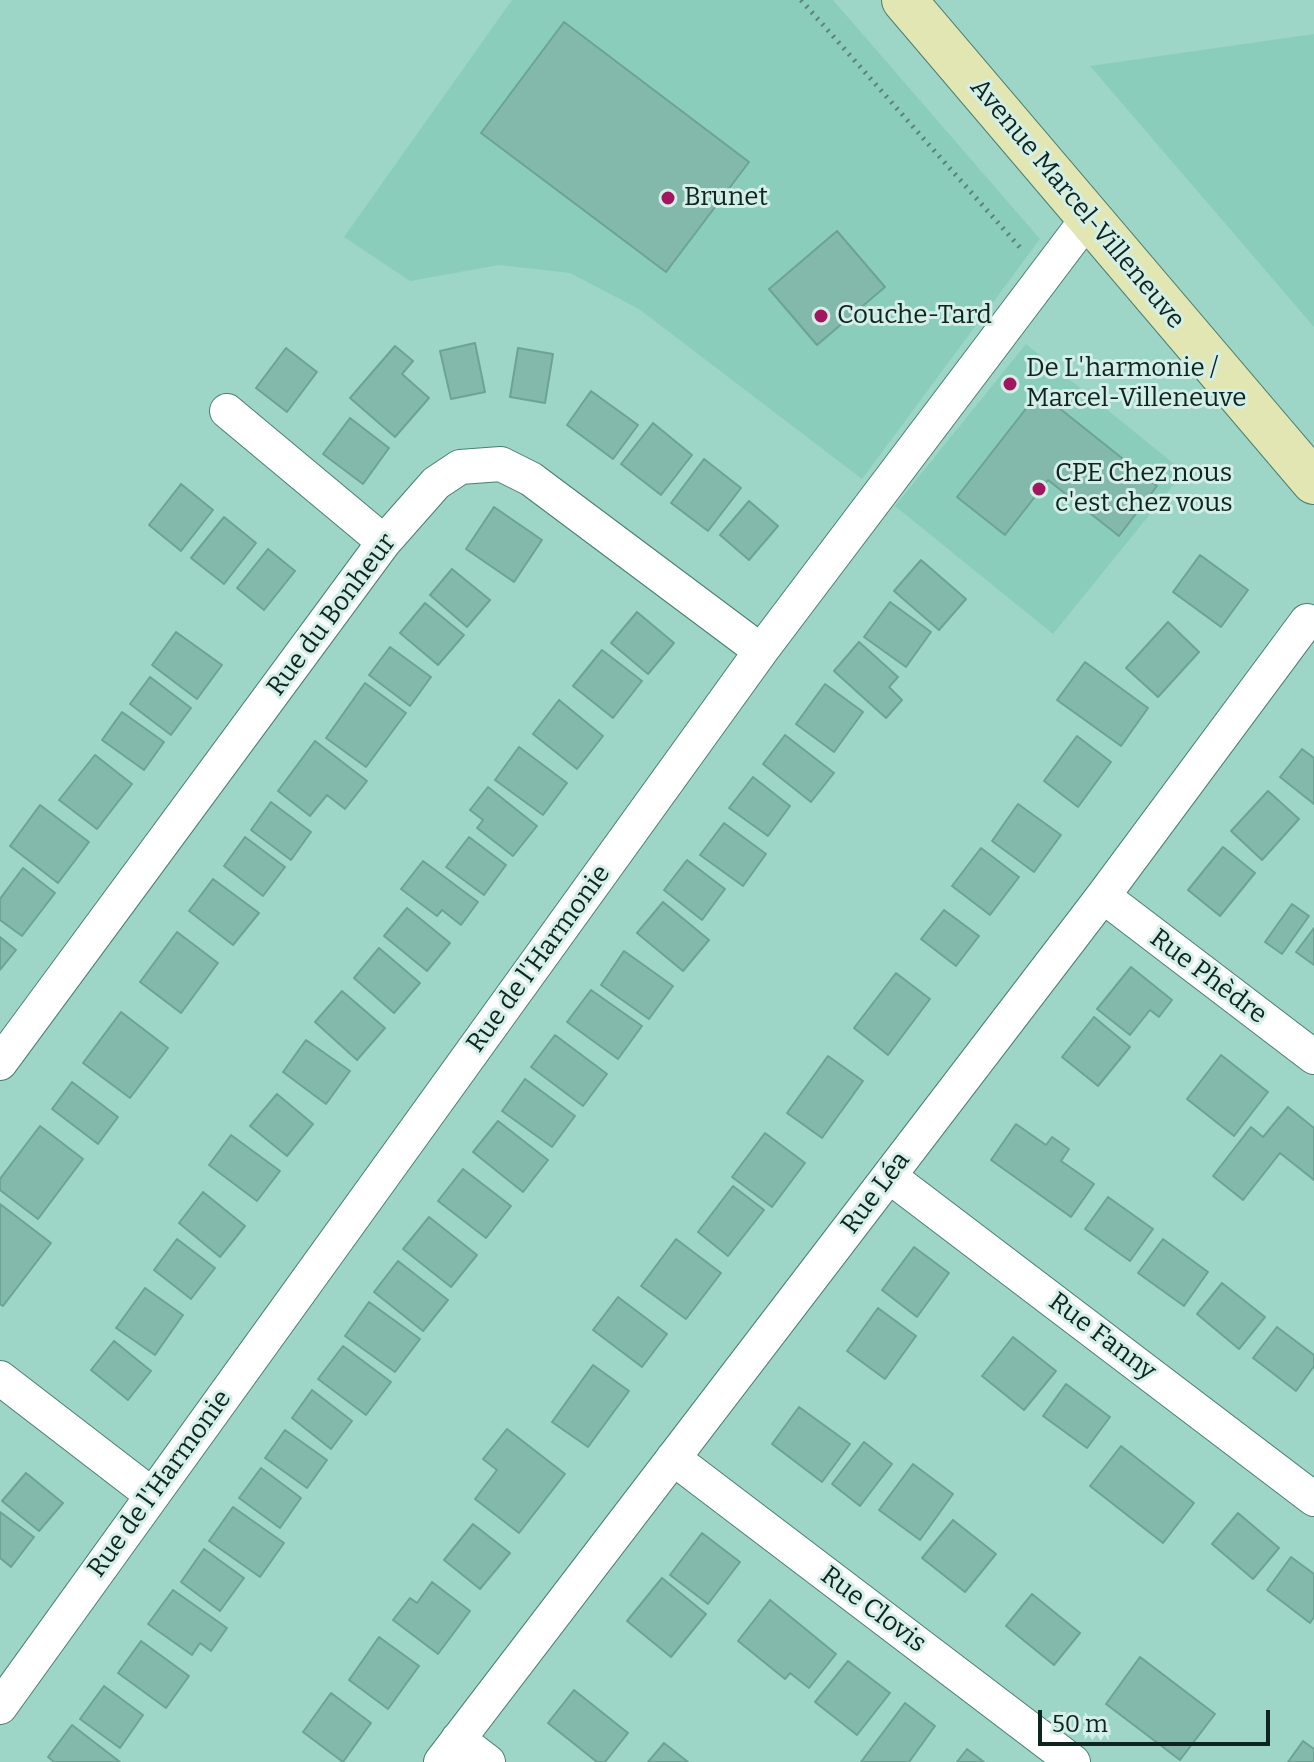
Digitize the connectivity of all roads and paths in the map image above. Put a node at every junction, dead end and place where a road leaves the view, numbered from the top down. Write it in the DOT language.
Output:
graph roads {
  1 [pos="801,0"];
  2 [pos="904,0"];
  3 [pos="1088,218"];
  4 [pos="1046,273"];
  5 [pos="227,411"];
  6 [pos="1314,482"];
  7 [pos="384,542"];
  8 [pos="1307,621"];
  9 [pos="761,651"];
  10 [pos="1103,896"];
  11 [pos="1314,1057"];
  12 [pos="0,1063"];
  13 [pos="889,1176"];
  14 [pos="0,1378"];
  15 [pos="673,1458"];
  16 [pos="152,1495"];
  17 [pos="1314,1499"];
  18 [pos="0,1707"];
  19 [pos="450,1751"];
  20 [pos="488,1762"];
  21 [pos="1073,1762"];
  1 -- 4 [label="path"];
  2 -- 3 [label="street, Avenue Marcel-Villeneuve"];
  3 -- 4 [label="street, Rue de l'Harmonie"];
  3 -- 6 [label="street, Avenue Marcel-Villeneuve"];
  4 -- 9 [label="street, Rue de l'Harmonie"];
  5 -- 7 [label="street"];
  7 -- 9 [label="street, Rue du Bonheur"];
  7 -- 12 [label="street, Rue du Bonheur"];
  8 -- 10 [label="street, Rue Léa"];
  9 -- 16 [label="street, Rue de l'Harmonie"];
  10 -- 11 [label="street, Rue Phèdre"];
  10 -- 13 [label="street, Rue Léa"];
  13 -- 15 [label="street, Rue Léa"];
  13 -- 17 [label="street, Rue Fanny"];
  14 -- 16 [label="street"];
  15 -- 19 [label="street, Rue Léa"];
  15 -- 21 [label="street, Rue Clovis"];
  16 -- 18 [label="street, Rue de l'Harmonie"];
  19 -- 20 [label="street"];
}
